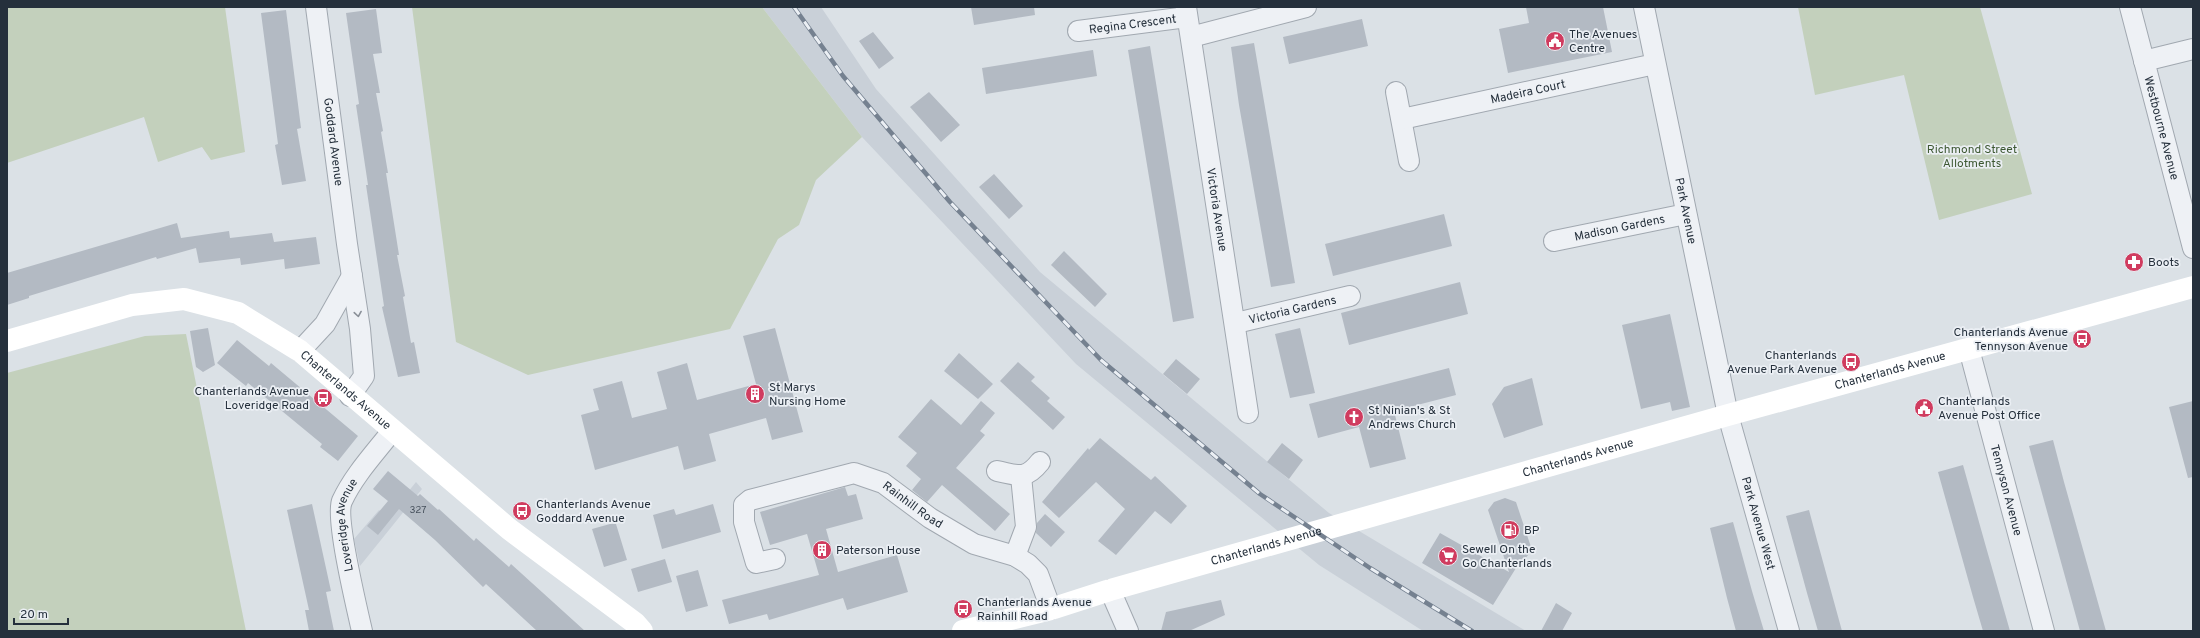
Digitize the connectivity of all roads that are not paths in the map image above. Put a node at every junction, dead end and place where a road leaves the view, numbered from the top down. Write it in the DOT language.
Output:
graph roads {
  1 [pos="316,7"];
  2 [pos="1306,7"];
  3 [pos="1644,7"];
  4 [pos="2130,7"];
  5 [pos="1187,12"];
  6 [pos="1078,31"];
  7 [pos="1191,37"];
  8 [pos="2193,49"];
  9 [pos="2144,62"];
  10 [pos="1655,64"];
  11 [pos="1396,92"];
  12 [pos="1402,119"];
  13 [pos="1409,161"];
  14 [pos="1686,214"];
  15 [pos="1554,241"];
  16 [pos="2193,248"];
  17 [pos="352,276"];
  18 [pos="2193,287"];
  19 [pos="1350,296"];
  20 [pos="1236,323"];
  21 [pos="7,341"];
  22 [pos="1969,349"];
  23 [pos="300,351"];
  24 [pos="350,396"];
  25 [pos="1248,413"];
  26 [pos="1728,415"];
  27 [pos="392,431"];
  28 [pos="1040,462"];
  29 [pos="997,471"];
  30 [pos="1021,476"];
  31 [pos="1015,556"];
  32 [pos="775,559"];
  33 [pos="1110,590"];
  34 [pos="1051,608"];
  35 [pos="639,627"];
  36 [pos="362,631"];
  37 [pos="655,631"];
  38 [pos="963,631"];
  39 [pos="1128,631"];
  40 [pos="1790,631"];
  41 [pos="2044,631"];
  1 -- 17 [label="street, Goddard Avenue"];
  2 -- 7 [label="street"];
  3 -- 10 [label="street, Park Avenue"];
  4 -- 9 [label="street, Westbourne Avenue"];
  5 -- 6 [label="street, Regina Crescent"];
  5 -- 7 [label="street, Victoria Avenue"];
  7 -- 20 [label="street, Victoria Avenue"];
  8 -- 9 [label="street"];
  9 -- 16 [label="street, Westbourne Avenue"];
  10 -- 12 [label="street, Madeira Court"];
  10 -- 14 [label="street, Park Avenue"];
  11 -- 12 [label="street"];
  12 -- 13 [label="street"];
  14 -- 15 [label="street, Madison Gardens"];
  14 -- 26 [label="street, Park Avenue"];
  17 -- 23 [label="street"];
  17 -- 24 [label="street, Goddard Avenue, one-way"];
  18 -- 22 [label="street, Chanterlands Avenue"];
  19 -- 20 [label="street, Victoria Gardens"];
  20 -- 25 [label="street, Victoria Avenue"];
  21 -- 23 [label="street, Chanterlands Avenue"];
  22 -- 26 [label="street, Chanterlands Avenue"];
  22 -- 41 [label="street, Tennyson Avenue"];
  23 -- 24 [label="street, Chanterlands Avenue"];
  24 -- 27 [label="street, Chanterlands Avenue"];
  26 -- 33 [label="street, Chanterlands Avenue"];
  26 -- 40 [label="street, Park Avenue West"];
  27 -- 35 [label="street, Chanterlands Avenue"];
  27 -- 36 [label="street, Loveridge Avenue"];
  28 -- 30 [label="street"];
  29 -- 30 [label="street"];
  30 -- 31 [label="street"];
  31 -- 32 [label="street, Rainhill Road"];
  31 -- 34 [label="street, Rainhill Road"];
  33 -- 34 [label="street, Chanterlands Avenue"];
  33 -- 39 [label="street"];
  34 -- 38 [label="street, Chanterlands Avenue"];
  35 -- 37 [label="street, Chanterlands Avenue"];
}
